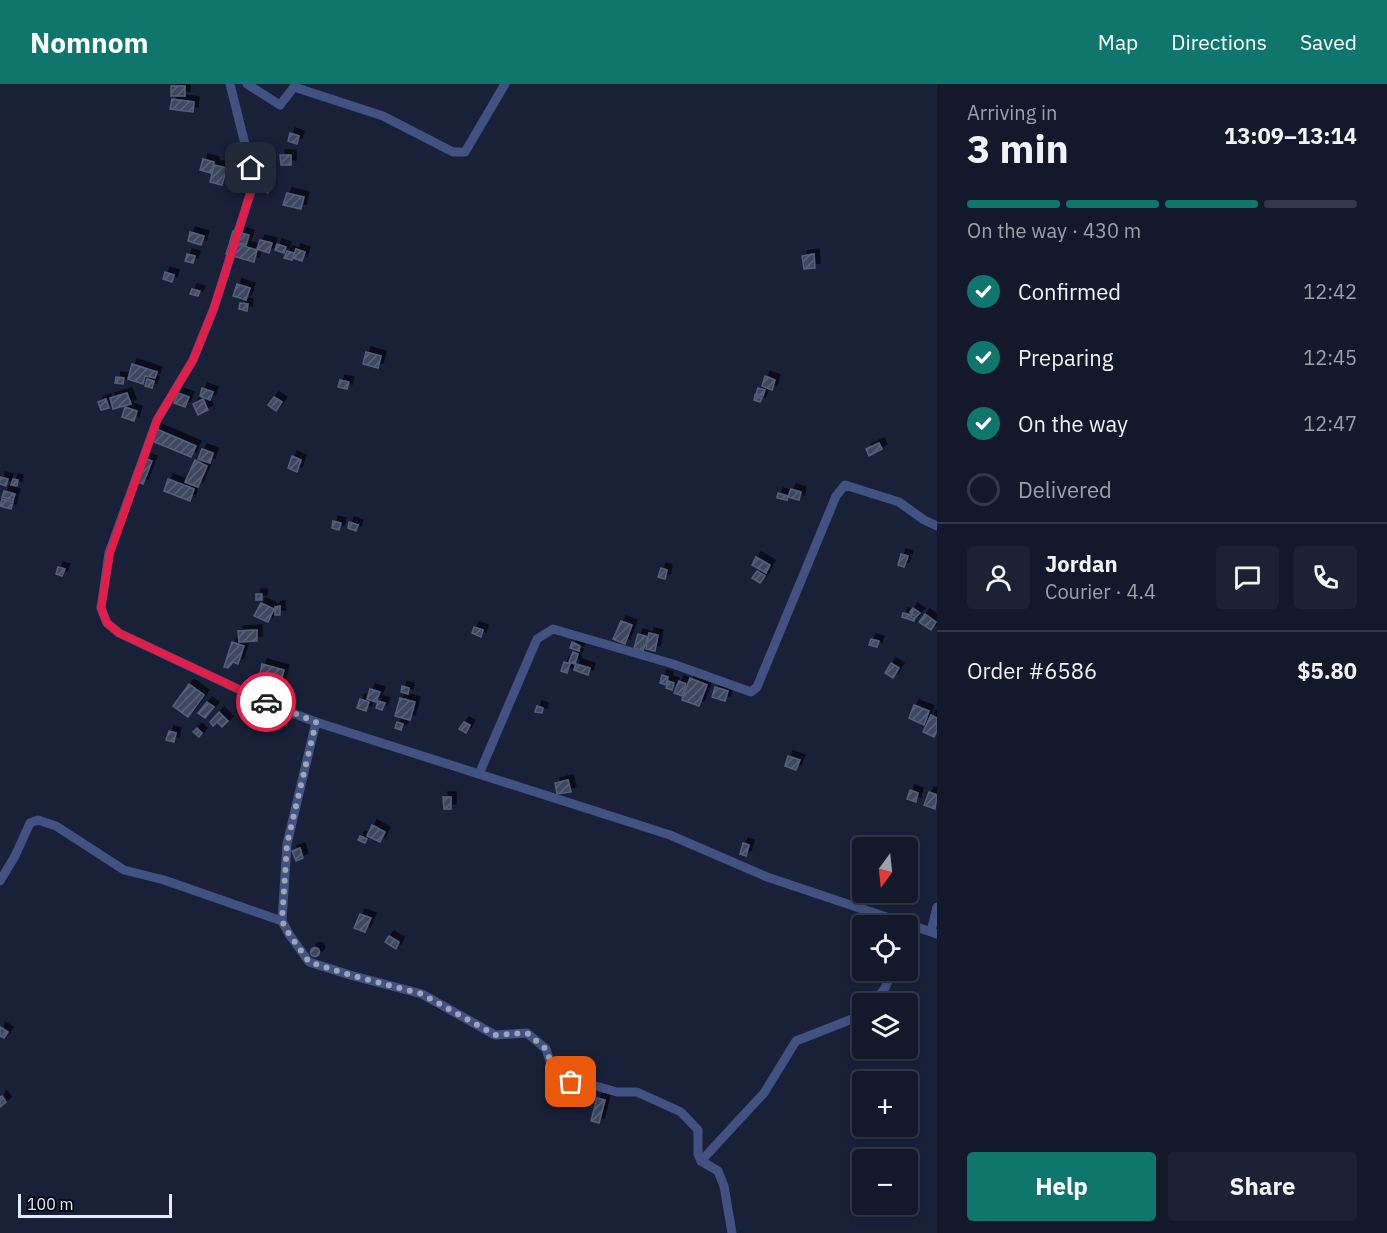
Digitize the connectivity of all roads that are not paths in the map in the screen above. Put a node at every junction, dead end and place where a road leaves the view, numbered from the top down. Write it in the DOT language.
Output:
graph roads {
  1 [pos="230,84"];
  2 [pos="247,84"];
  3 [pos="505,84"];
  4 [pos="937,526"];
  5 [pos="316,722"];
  6 [pos="479,774"];
  7 [pos="0,881"];
  8 [pos="937,907"];
  9 [pos="883,915"];
  10 [pos="282,921"];
  11 [pos="918,927"];
  12 [pos="934,932"];
  13 [pos="852,1019"];
  14 [pos="701,1161"];
  15 [pos="732,1233"];
  1 -- 5 [label="street"];
  2 -- 3 [label="street"];
  4 -- 6 [label="street"];
  5 -- 6 [label="street"];
  5 -- 10 [label="street"];
  6 -- 9 [label="street"];
  7 -- 10 [label="street"];
  8 -- 12 [label="street"];
  10 -- 14 [label="street"];
  11 -- 12 [label="street"];
  13 -- 14 [label="street"];
  14 -- 15 [label="street"];
}
